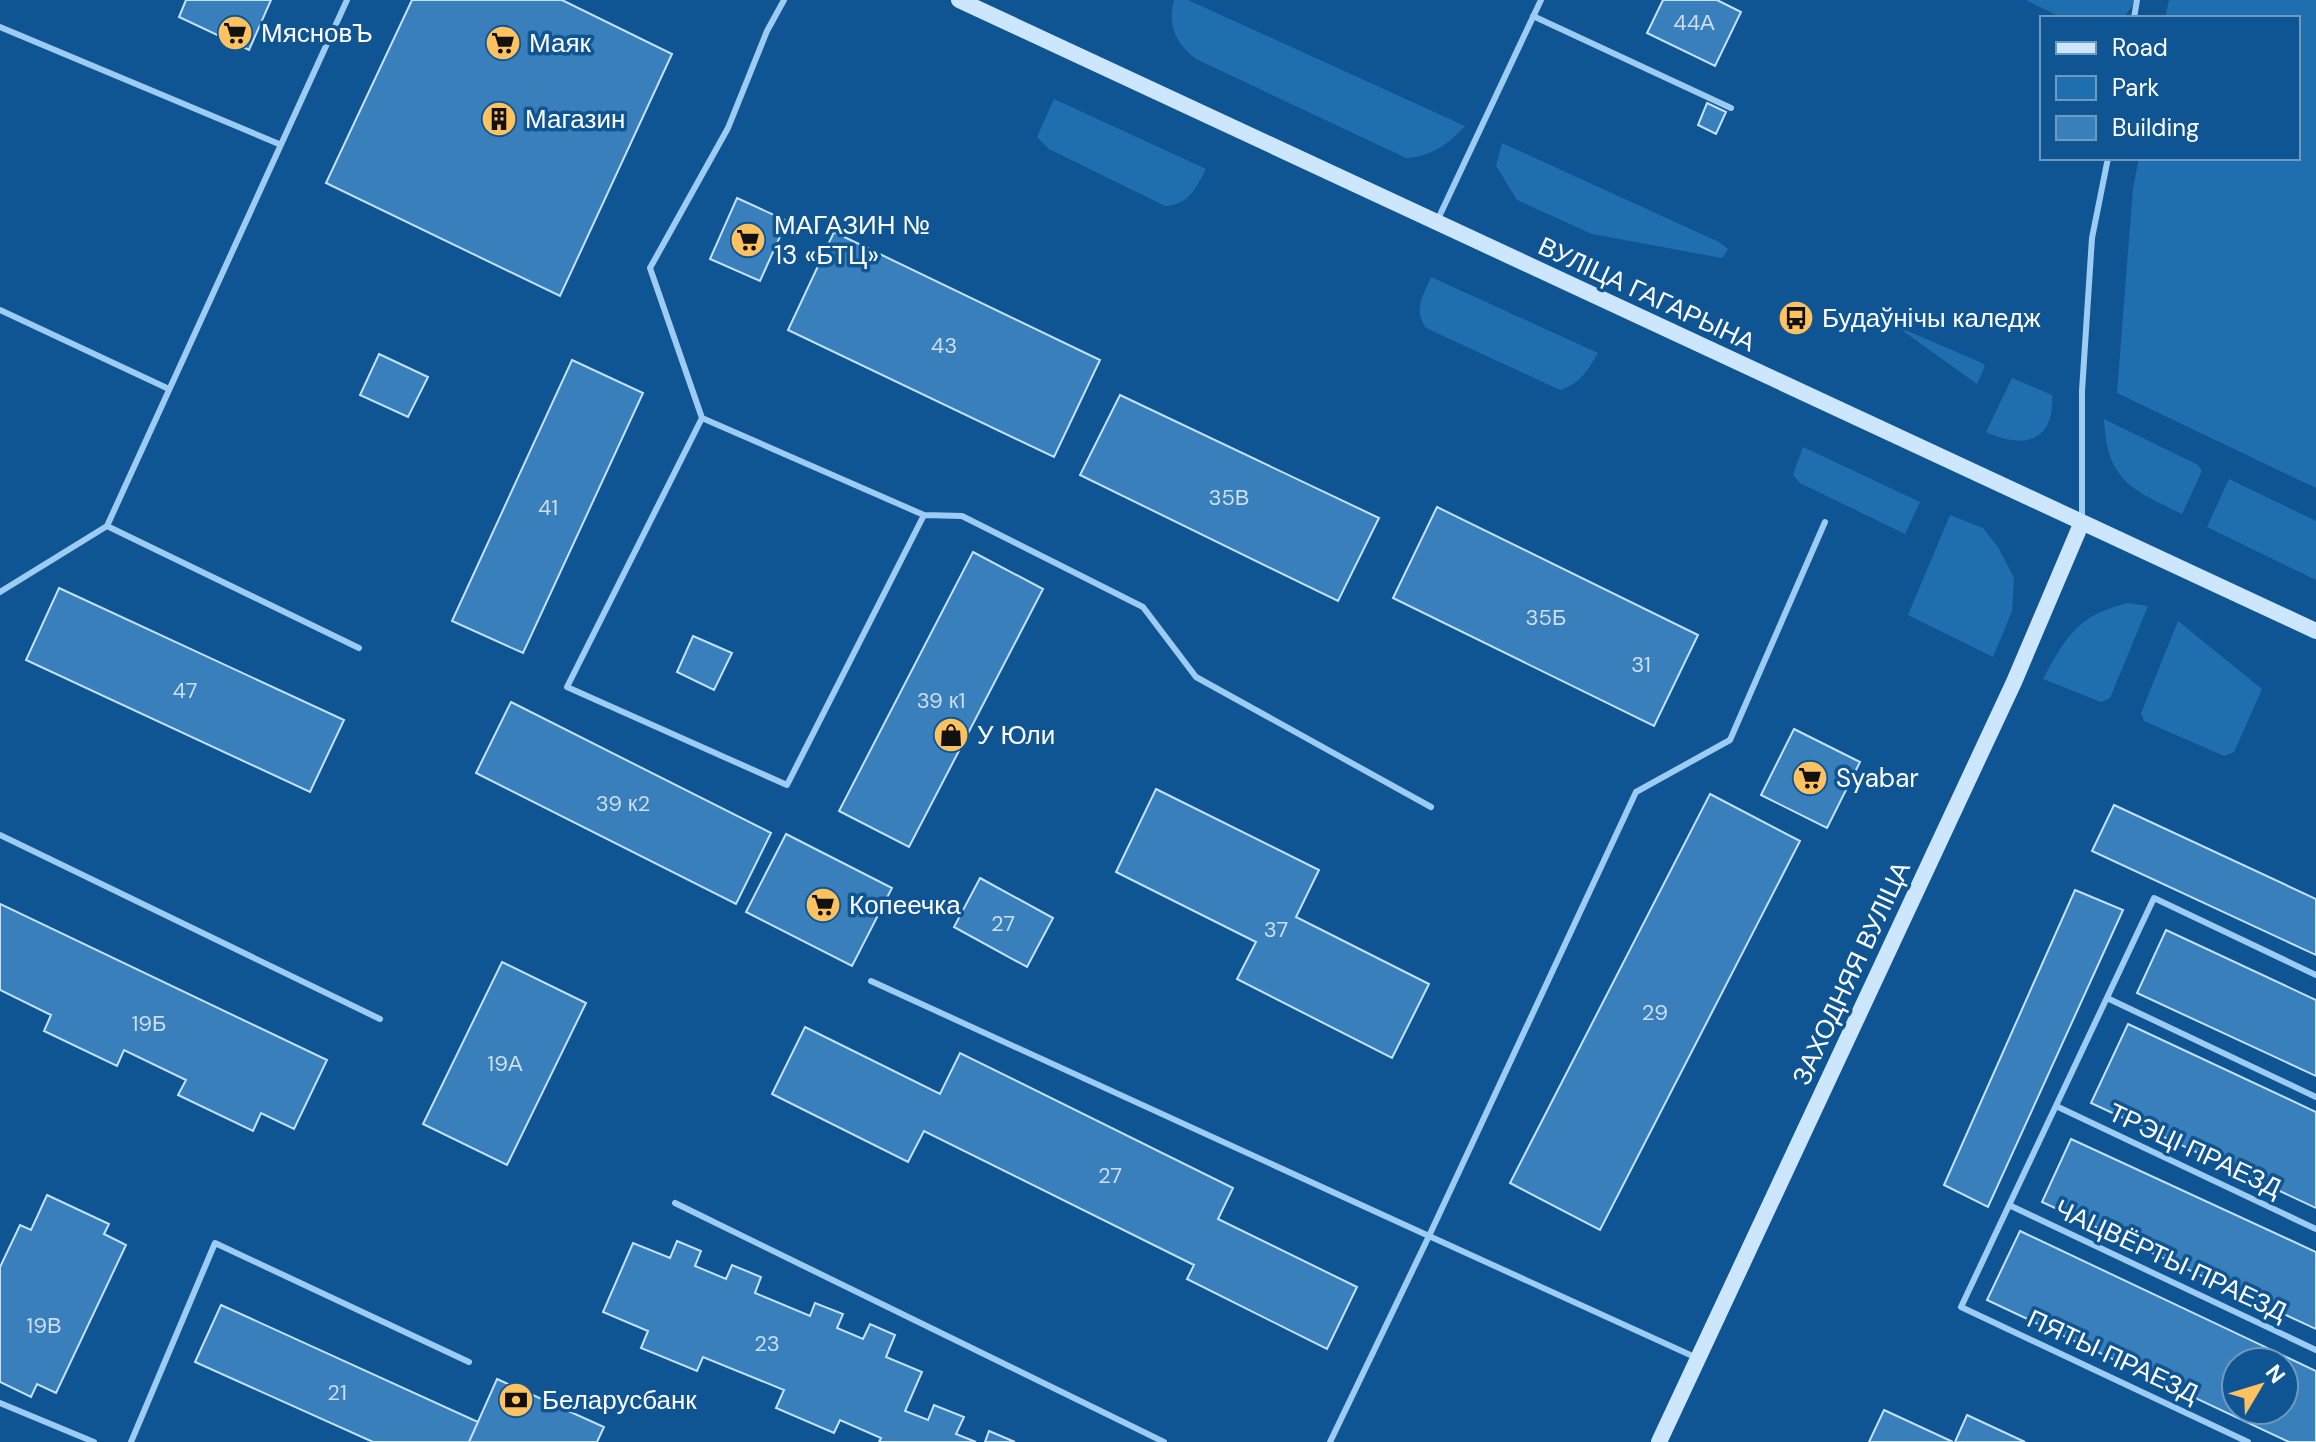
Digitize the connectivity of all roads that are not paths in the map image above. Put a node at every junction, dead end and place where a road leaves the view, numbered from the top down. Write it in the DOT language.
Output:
graph roads {
  1 [pos="347,0"];
  2 [pos="784,0"];
  3 [pos="959,0"];
  4 [pos="1541,0"];
  5 [pos="1533,16"];
  6 [pos="0,27"];
  7 [pos="1731,108"];
  8 [pos="279,144"];
  9 [pos="2108,160"];
  10 [pos="1436,222"];
  11 [pos="0,310"];
  12 [pos="169,389"];
  13 [pos="702,418"];
  14 [pos="924,515"];
  15 [pos="1825,522"];
  16 [pos="2082,522"];
  17 [pos="107,526"];
  18 [pos="0,592"];
  19 [pos="2316,631"];
  20 [pos="359,648"];
  21 [pos="1431,807"];
  22 [pos="0,835"];
  23 [pos="2316,975"];
  24 [pos="871,981"];
  25 [pos="2107,998"];
  26 [pos="380,1019"];
  27 [pos="2316,1097"];
  28 [pos="2056,1106"];
  29 [pos="675,1203"];
  30 [pos="2009,1205"];
  31 [pos="2316,1229"];
  32 [pos="1429,1236"];
  33 [pos="2316,1350"];
  34 [pos="1697,1358"];
  35 [pos="469,1362"];
  36 [pos="0,1403"];
  37 [pos="94,1442"];
  38 [pos="131,1442"];
  39 [pos="1164,1442"];
  40 [pos="1330,1442"];
  41 [pos="1659,1442"];
  42 [pos="2248,1442"];
  1 -- 8 [label="lane"];
  2 -- 13 [label="lane"];
  3 -- 10 [label="main road, ВУЛІЦА ГАГАРЫНА"];
  4 -- 5 [label="lane"];
  5 -- 7 [label="lane"];
  5 -- 10 [label="lane"];
  6 -- 8 [label="lane"];
  8 -- 12 [label="lane"];
  9 -- 16 [label="lane"];
  10 -- 16 [label="main road, ВУЛІЦА ГАГАРЫНА"];
  11 -- 12 [label="lane"];
  12 -- 17 [label="lane"];
  13 -- 14 [label="lane"];
  13 -- 14 [label="lane"];
  14 -- 21 [label="lane"];
  15 -- 32 [label="lane"];
  16 -- 19 [label="main road, ВУЛІЦА ГАГАРЫНА"];
  16 -- 34 [label="main road, ЗАХОДНЯЯ ВУЛІЦА"];
  17 -- 18 [label="lane"];
  17 -- 20 [label="lane"];
  22 -- 26 [label="lane"];
  23 -- 25 [label="lane"];
  24 -- 32 [label="lane"];
  25 -- 27 [label="lane"];
  25 -- 28 [label="lane"];
  28 -- 30 [label="lane"];
  28 -- 31 [label="lane, ТРЭЦІ ПРАЕЗД"];
  29 -- 39 [label="lane"];
  30 -- 33 [label="lane, ЧАЦВЁРТЫ ПРАЕЗД"];
  30 -- 42 [label="lane, ПЯТЫ ПРАЕЗД"];
  32 -- 34 [label="lane"];
  32 -- 40 [label="lane"];
  34 -- 41 [label="main road, ЗАХОДНЯЯ ВУЛІЦА"];
  35 -- 38 [label="lane"];
  36 -- 37 [label="lane"];
}
